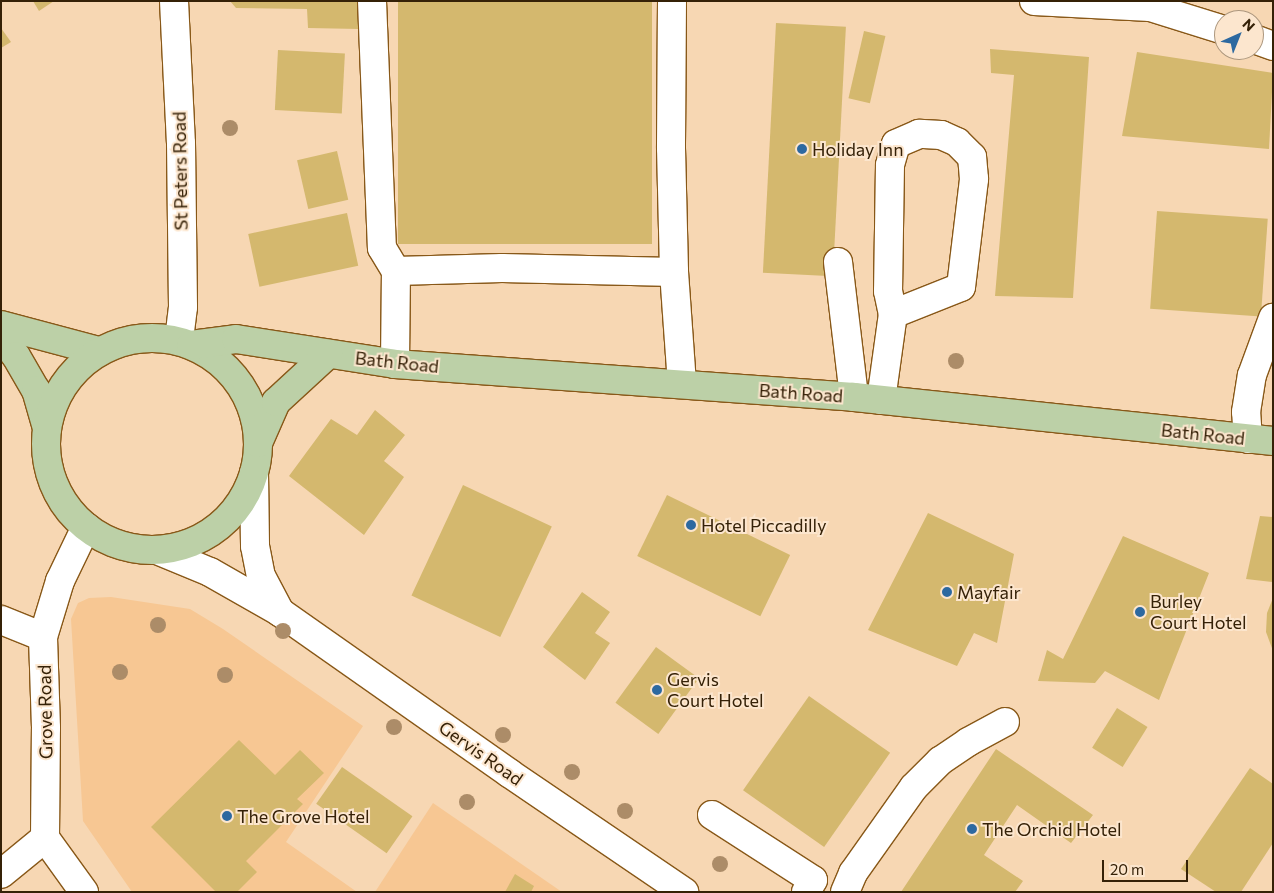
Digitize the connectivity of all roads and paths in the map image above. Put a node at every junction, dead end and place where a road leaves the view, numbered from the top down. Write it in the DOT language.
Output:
graph roads {
  1 [pos="174,1"];
  2 [pos="372,1"];
  3 [pos="672,1"];
  4 [pos="1034,1"];
  5 [pos="1214,27"];
  6 [pos="838,262"];
  7 [pos="396,270"];
  8 [pos="674,272"];
  9 [pos="893,314"];
  10 [pos="1273,318"];
  11 [pos="1,325"];
  12 [pos="1,336"];
  13 [pos="185,343"];
  14 [pos="99,351"];
  15 [pos="328,354"];
  16 [pos="395,364"];
  17 [pos="682,384"];
  18 [pos="854,397"];
  19 [pos="881,400"];
  20 [pos="46,428"];
  21 [pos="1261,440"];
  22 [pos="258,443"];
  23 [pos="254,474"];
  24 [pos="86,527"];
  25 [pos="157,550"];
  26 [pos="280,612"];
  27 [pos="1,620"];
  28 [pos="43,637"];
  29 [pos="1006,722"];
  30 [pos="712,815"];
  31 [pos="44,838"];
  32 [pos="1,874"];
  33 [pos="84,892"];
  34 [pos="684,892"];
  35 [pos="806,892"];
  36 [pos="845,892"];
  1 -- 13 [label="street, St Peters Road"];
  2 -- 7 [label="street"];
  3 -- 8 [label="street"];
  4 -- 5 [label="street"];
  6 -- 18 [label="street"];
  7 -- 8 [label="street"];
  7 -- 16 [label="street"];
  8 -- 17 [label="street"];
  9 -- 9 [label="street"];
  9 -- 19 [label="street"];
  10 -- 21 [label="street"];
  11 -- 14 [label="main road"];
  12 -- 20 [label="main road"];
  13 -- 14 [label="main road"];
  13 -- 15 [label="main road, Bath Road"];
  13 -- 22 [label="main road"];
  14 -- 20 [label="main road"];
  15 -- 16 [label="main road, Bath Road"];
  15 -- 22 [label="main road"];
  16 -- 17 [label="main road, Bath Road"];
  17 -- 18 [label="main road, Bath Road"];
  18 -- 19 [label="main road, Bath Road"];
  19 -- 21 [label="main road, Bath Road"];
  20 -- 24 [label="main road"];
  22 -- 23 [label="main road"];
  23 -- 25 [label="main road"];
  23 -- 26 [label="street, Gervis Road"];
  24 -- 25 [label="main road"];
  24 -- 28 [label="street, Grove Road"];
  25 -- 26 [label="street, Gervis Road"];
  26 -- 34 [label="street, Gervis Road"];
  27 -- 28 [label="street"];
  28 -- 31 [label="street, Grove Road"];
  29 -- 36 [label="street"];
  30 -- 35 [label="street"];
  31 -- 32 [label="street"];
  31 -- 33 [label="street"];
}
